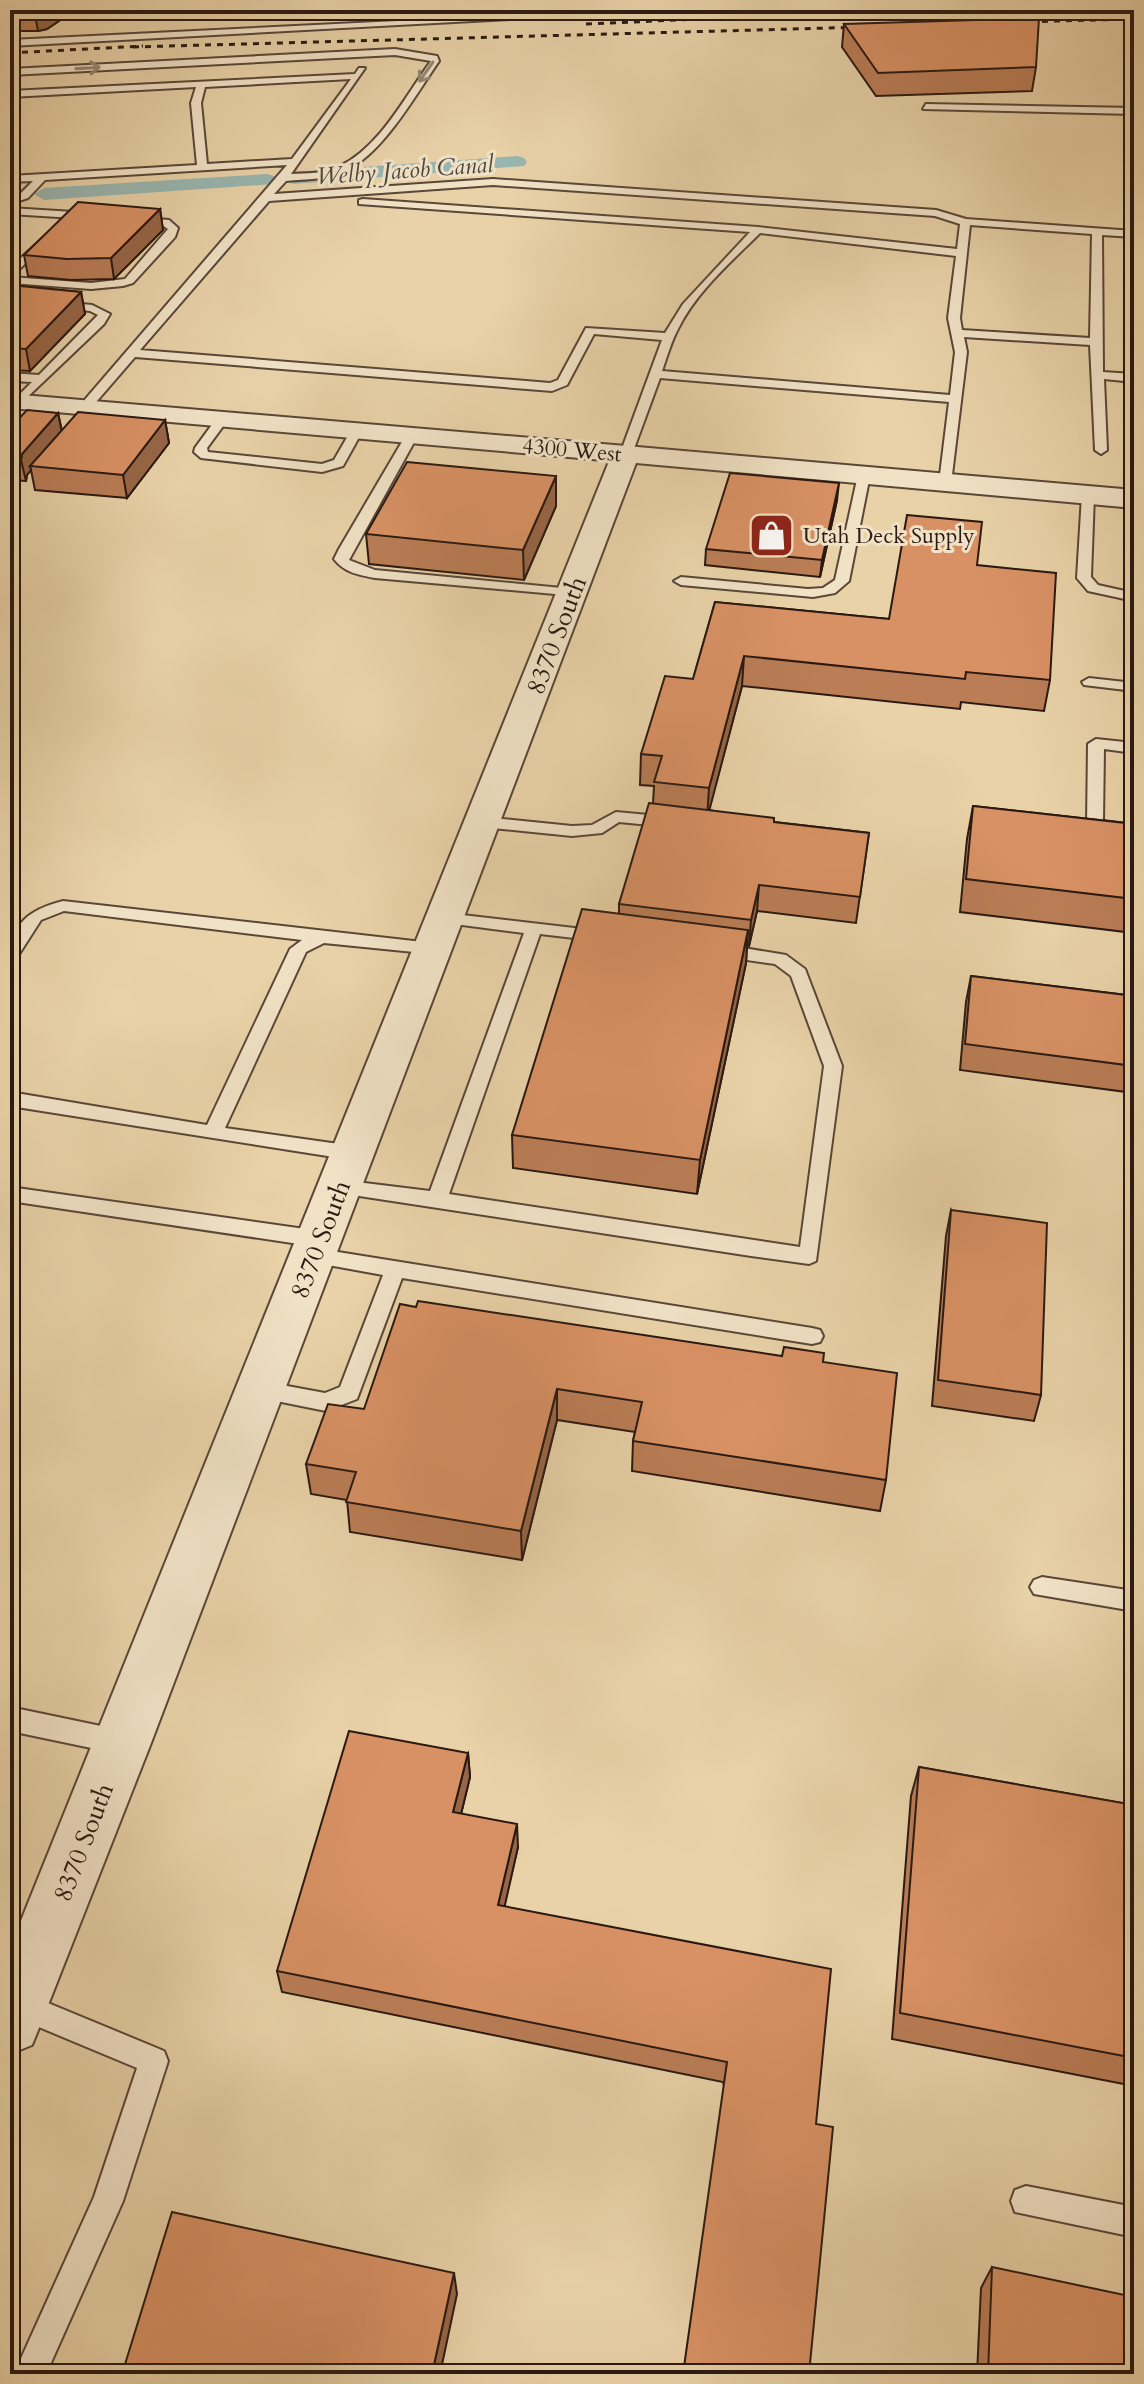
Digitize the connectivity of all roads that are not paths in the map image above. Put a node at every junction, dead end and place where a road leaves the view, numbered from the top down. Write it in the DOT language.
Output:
graph roads {
  1 [pos="672,10"];
  2 [pos="10,43"];
  3 [pos="373,53"];
  4 [pos="10,72"];
  5 [pos="358,76"];
  6 [pos="201,84"];
  7 [pos="10,94"];
  8 [pos="926,107"];
  9 [pos="1134,111"];
  10 [pos="295,162"];
  11 [pos="202,167"];
  12 [pos="42,177"];
  13 [pos="283,178"];
  14 [pos="10,179"];
  15 [pos="293,197"];
  16 [pos="266,198"];
  17 [pos="12,205"];
  18 [pos="70,214"];
  19 [pos="102,217"];
  20 [pos="130,219"];
  21 [pos="965,222"];
  22 [pos="60,224"];
  23 [pos="758,230"];
  24 [pos="1097,232"];
  25 [pos="50,234"];
  26 [pos="1134,234"];
  27 [pos="961,253"];
  28 [pos="10,277"];
  29 [pos="10,300"];
  30 [pos="957,333"];
  31 [pos="669,337"];
  32 [pos="1096,342"];
  33 [pos="131,353"];
  34 [pos="656,374"];
  35 [pos="1097,375"];
  36 [pos="10,377"];
  37 [pos="1134,378"];
  38 [pos="41,379"];
  39 [pos="955,399"];
  40 [pos="15,401"];
  41 [pos="89,411"];
  42 [pos="223,418"];
  43 [pos="357,430"];
  44 [pos="412,435"];
  45 [pos="1101,450"];
  46 [pos="626,454"];
  47 [pos="864,475"];
  48 [pos="945,483"];
  49 [pos="1088,495"];
  50 [pos="1134,499"];
  51 [pos="681,581"];
  52 [pos="572,593"];
  53 [pos="1134,597"];
  54 [pos="1089,682"];
  55 [pos="1134,687"];
  56 [pos="1134,748"];
  57 [pos="482,822"];
  58 [pos="695,825"];
  59 [pos="1134,830"];
  60 [pos="534,928"];
  61 [pos="440,933"];
  62 [pos="321,937"];
  63 [pos="620,938"];
  64 [pos="693,946"];
  65 [pos="10,955"];
  66 [pos="10,1099"];
  67 [pos="213,1133"];
  68 [pos="347,1170"];
  69 [pos="10,1194"];
  70 [pos="438,1198"];
  71 [pos="316,1248"];
  72 [pos="395,1270"];
  73 [pos="812,1336"];
  74 [pos="260,1390"];
  75 [pos="1042,1587"];
  76 [pos="1134,1601"];
  77 [pos="10,1719"];
  78 [pos="123,1743"];
  79 [pos="14,2014"];
  80 [pos="1026,2201"];
  81 [pos="1134,2222"];
  82 [pos="30,2374"];
  1 -- 2 [label="lane"];
  4 -- 3 [label="lane, one-way"];
  3 -- 5 [label="lane"];
  3 -- 13 [label="lane, one-way"];
  5 -- 6 [label="lane"];
  5 -- 10 [label="lane"];
  6 -- 7 [label="lane"];
  6 -- 11 [label="lane"];
  8 -- 9 [label="lane"];
  10 -- 11 [label="lane"];
  10 -- 13 [label="lane"];
  11 -- 12 [label="lane"];
  12 -- 14 [label="lane"];
  12 -- 17 [label="lane"];
  13 -- 16 [label="lane"];
  15 -- 16 [label="lane"];
  15 -- 21 [label="lane"];
  15 -- 23 [label="lane"];
  16 -- 33 [label="lane"];
  17 -- 18 [label="lane"];
  18 -- 19 [label="lane"];
  18 -- 22 [label="lane"];
  20 -- 28 [label="lane"];
  21 -- 24 [label="lane"];
  21 -- 27 [label="lane"];
  23 -- 27 [label="lane"];
  23 -- 31 [label="lane"];
  24 -- 26 [label="lane"];
  24 -- 32 [label="lane"];
  25 -- 28 [label="lane"];
  27 -- 30 [label="lane"];
  29 -- 38 [label="lane"];
  30 -- 32 [label="lane"];
  30 -- 39 [label="lane"];
  31 -- 33 [label="lane"];
  31 -- 34 [label="lane"];
  32 -- 35 [label="lane"];
  33 -- 41 [label="lane"];
  34 -- 39 [label="lane"];
  34 -- 46 [label="lane"];
  35 -- 37 [label="lane"];
  35 -- 45 [label="lane"];
  36 -- 38 [label="lane"];
  38 -- 40 [label="lane"];
  39 -- 48 [label="lane"];
  40 -- 41 [label="street, 4300 West"];
  41 -- 42 [label="street, 4300 West"];
  42 -- 43 [label="street, 4300 West"];
  42 -- 43 [label="lane"];
  43 -- 44 [label="street, 4300 West"];
  44 -- 46 [label="street, 4300 West"];
  44 -- 52 [label="lane"];
  46 -- 47 [label="street, 4300 West"];
  46 -- 52 [label="street, 8370 South"];
  47 -- 48 [label="street, 4300 West"];
  47 -- 51 [label="lane"];
  48 -- 49 [label="street, 4300 West"];
  49 -- 50 [label="street, 4300 West"];
  49 -- 53 [label="lane"];
  52 -- 57 [label="street, 8370 South"];
  54 -- 55 [label="lane"];
  56 -- 59 [label="lane"];
  57 -- 58 [label="lane"];
  57 -- 61 [label="street, 8370 South"];
  60 -- 61 [label="lane"];
  60 -- 63 [label="lane"];
  60 -- 70 [label="lane"];
  61 -- 62 [label="lane"];
  61 -- 68 [label="street, 8370 South"];
  62 -- 65 [label="lane"];
  62 -- 67 [label="lane"];
  64 -- 70 [label="lane"];
  66 -- 67 [label="lane"];
  67 -- 68 [label="lane"];
  68 -- 70 [label="lane"];
  68 -- 71 [label="street, 8370 South"];
  69 -- 71 [label="lane"];
  71 -- 72 [label="lane"];
  71 -- 74 [label="street, 8370 South"];
  72 -- 73 [label="lane"];
  72 -- 74 [label="lane"];
  74 -- 78 [label="street, 8370 South"];
  75 -- 76 [label="lane"];
  77 -- 78 [label="lane"];
  78 -- 79 [label="street, 8370 South"];
  79 -- 82 [label="lane"];
  80 -- 81 [label="lane"];
}
